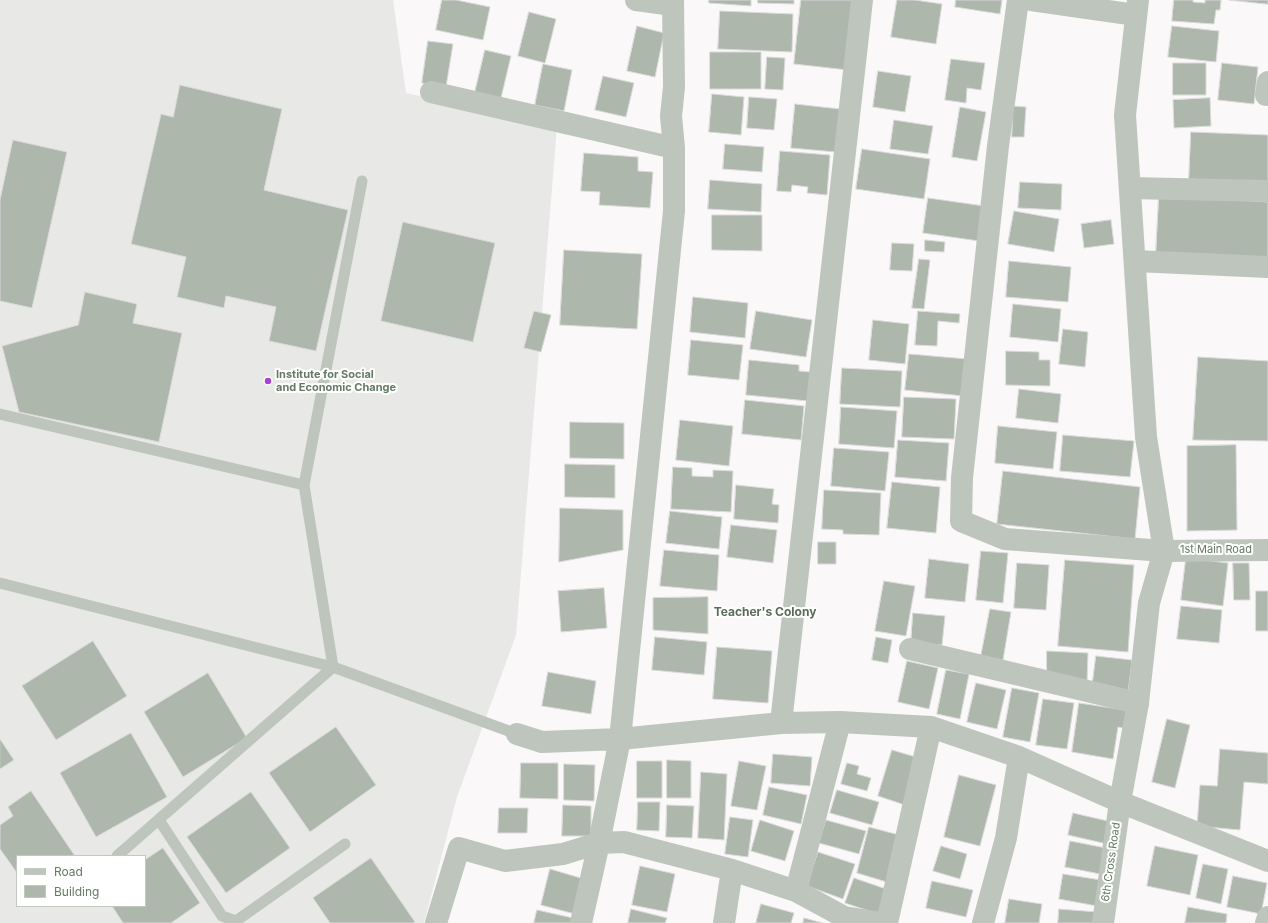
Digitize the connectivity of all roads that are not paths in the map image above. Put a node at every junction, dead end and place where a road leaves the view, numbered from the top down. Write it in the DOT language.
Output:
graph roads {
  1 [pos="636,0"];
  2 [pos="862,0"];
  3 [pos="1018,0"];
  4 [pos="1031,0"];
  5 [pos="673,3"];
  6 [pos="1137,7"];
  7 [pos="431,92"];
  8 [pos="674,148"];
  9 [pos="362,180"];
  10 [pos="1130,188"];
  11 [pos="1268,191"];
  12 [pos="1135,261"];
  13 [pos="1268,267"];
  14 [pos="0,414"];
  15 [pos="304,485"];
  16 [pos="1268,550"];
  17 [pos="1164,551"];
  18 [pos="0,583"];
  19 [pos="910,649"];
  20 [pos="333,667"];
  21 [pos="1138,703"];
  22 [pos="840,722"];
  23 [pos="781,724"];
  24 [pos="931,727"];
  25 [pos="517,734"];
  26 [pos="620,739"];
  27 [pos="1019,757"];
  28 [pos="1120,802"];
  29 [pos="159,820"];
  30 [pos="599,843"];
  31 [pos="345,844"];
  32 [pos="118,855"];
  33 [pos="1268,861"];
  34 [pos="732,870"];
  35 [pos="796,891"];
  36 [pos="1268,917"];
  37 [pos="844,920"];
  38 [pos="436,923"];
  39 [pos="581,923"];
  40 [pos="724,923"];
  41 [pos="881,923"];
  42 [pos="887,923"];
  43 [pos="983,923"];
  44 [pos="1103,923"];
  45 [pos="1266,923"];
  1 -- 5 [label="street"];
  2 -- 23 [label="street"];
  3 -- 17 [label="street, 1st Main Road"];
  4 -- 6 [label="street"];
  5 -- 8 [label="street"];
  6 -- 10 [label="street"];
  7 -- 8 [label="street"];
  8 -- 26 [label="street"];
  9 -- 15 [label="lane"];
  10 -- 11 [label="street"];
  10 -- 12 [label="street"];
  12 -- 13 [label="street"];
  12 -- 17 [label="street"];
  14 -- 15 [label="lane"];
  15 -- 20 [label="lane"];
  16 -- 17 [label="street, 1st Main Road"];
  17 -- 21 [label="street, 6th Cross Road"];
  18 -- 20 [label="lane"];
  19 -- 21 [label="street"];
  20 -- 25 [label="lane"];
  20 -- 29 [label="lane"];
  21 -- 28 [label="street, 6th Cross Road"];
  22 -- 23 [label="street"];
  22 -- 24 [label="street"];
  22 -- 35 [label="street"];
  23 -- 26 [label="street"];
  24 -- 27 [label="street"];
  24 -- 42 [label="street"];
  25 -- 26 [label="street"];
  26 -- 30 [label="street"];
  27 -- 28 [label="street"];
  27 -- 43 [label="street"];
  28 -- 33 [label="street"];
  28 -- 44 [label="street, 6th Cross Road"];
  29 -- 31 [label="lane"];
  29 -- 32 [label="lane"];
  30 -- 34 [label="street"];
  30 -- 38 [label="street"];
  30 -- 39 [label="street"];
  34 -- 35 [label="street"];
  34 -- 40 [label="street"];
  35 -- 37 [label="street"];
  36 -- 45 [label="street"];
  37 -- 41 [label="street"];
}
